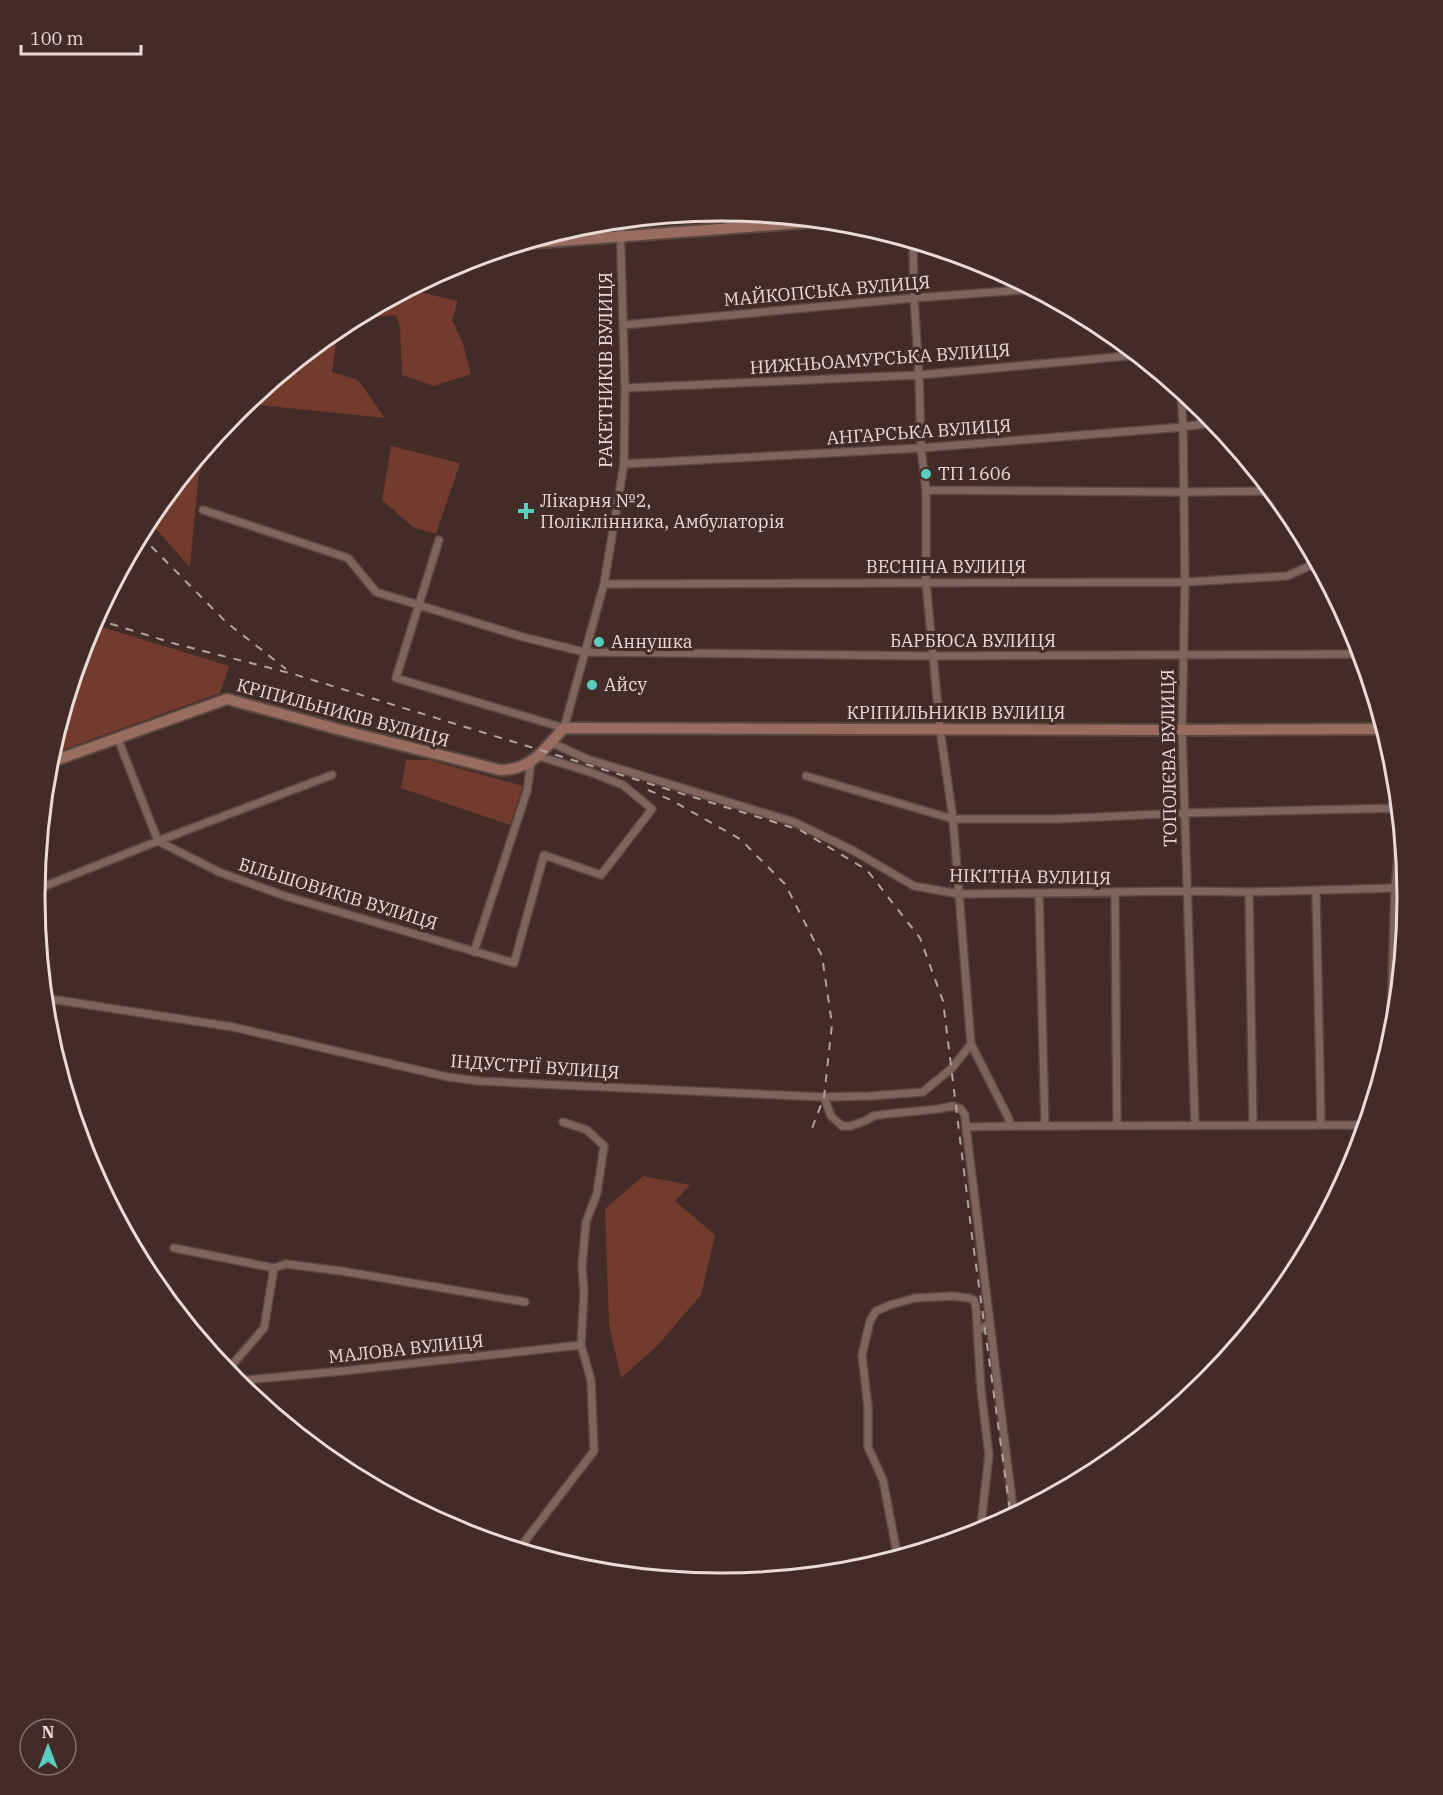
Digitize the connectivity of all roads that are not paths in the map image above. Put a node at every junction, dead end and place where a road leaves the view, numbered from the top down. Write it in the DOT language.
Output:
graph roads {
  1 [pos="729,221"];
  2 [pos="777,223"];
  3 [pos="729,228"];
  4 [pos="620,229"];
  5 [pos="620,236"];
  6 [pos="560,241"];
  7 [pos="913,249"];
  8 [pos="1019,290"];
  9 [pos="914,298"];
  10 [pos="623,325"];
  11 [pos="1125,355"];
  12 [pos="919,375"];
  13 [pos="625,388"];
  14 [pos="1181,401"];
  15 [pos="1205,424"];
  16 [pos="1183,427"];
  17 [pos="921,448"];
  18 [pos="624,464"];
  19 [pos="926,490"];
  20 [pos="1262,491"];
  21 [pos="1183,492"];
  22 [pos="203,510"];
  23 [pos="439,540"];
  24 [pos="1311,566"];
  25 [pos="926,582"];
  26 [pos="1185,582"];
  27 [pos="604,584"];
  28 [pos="418,606"];
  29 [pos="584,652"];
  30 [pos="1353,654"];
  31 [pos="934,656"];
  32 [pos="1183,656"];
  33 [pos="564,728"];
  34 [pos="940,729"];
  35 [pos="1377,729"];
  36 [pos="1182,730"];
  37 [pos="118,739"];
  38 [pos="550,742"];
  39 [pos="60,759"];
  40 [pos="534,759"];
  41 [pos="333,775"];
  42 [pos="806,776"];
  43 [pos="1392,808"];
  44 [pos="1184,813"];
  45 [pos="953,819"];
  46 [pos="158,841"];
  47 [pos="1397,865"];
  48 [pos="45,886"];
  49 [pos="1395,888"];
  50 [pos="1316,890"];
  51 [pos="1186,891"];
  52 [pos="1115,892"];
  53 [pos="1249,892"];
  54 [pos="1039,893"];
  55 [pos="959,894"];
  56 [pos="474,952"];
  57 [pos="1392,986"];
  58 [pos="53,1000"];
  59 [pos="971,1044"];
  60 [pos="824,1098"];
  61 [pos="563,1122"];
  62 [pos="1195,1125"];
  63 [pos="1253,1125"];
  64 [pos="1321,1125"];
  65 [pos="1358,1125"];
  66 [pos="1011,1126"];
  67 [pos="1045,1126"];
  68 [pos="1117,1126"];
  69 [pos="966,1127"];
  70 [pos="174,1248"];
  71 [pos="274,1268"];
  72 [pos="525,1302"];
  73 [pos="990,1323"];
  74 [pos="978,1332"];
  75 [pos="581,1345"];
  76 [pos="232,1365"];
  77 [pos="247,1380"];
  78 [pos="1013,1508"];
  79 [pos="982,1522"];
  80 [pos="523,1544"];
  81 [pos="897,1551"];
  1 -- 3 [label="street"];
  2 -- 3 [label="street"];
  3 -- 5 [label="street"];
  4 -- 5 [label="street, РАКЕТНИКІВ ВУЛИЦЯ"];
  5 -- 6 [label="street"];
  5 -- 10 [label="street, РАКЕТНИКІВ ВУЛИЦЯ"];
  7 -- 9 [label="street"];
  8 -- 9 [label="street, МАЙКОПСЬКА ВУЛИЦЯ"];
  9 -- 10 [label="street, МАЙКОПСЬКА ВУЛИЦЯ"];
  9 -- 12 [label="street"];
  10 -- 13 [label="street, РАКЕТНИКІВ ВУЛИЦЯ"];
  11 -- 12 [label="street, НИЖНЬОАМУРСЬКА ВУЛИЦЯ"];
  12 -- 13 [label="street, НИЖНЬОАМУРСЬКА ВУЛИЦЯ"];
  12 -- 17 [label="street"];
  13 -- 18 [label="street, РАКЕТНИКІВ ВУЛИЦЯ"];
  14 -- 16 [label="street, ТОПОЛЄВА ВУЛИЦЯ"];
  15 -- 16 [label="street, АНГАРСЬКА ВУЛИЦЯ"];
  16 -- 17 [label="street, АНГАРСЬКА ВУЛИЦЯ"];
  16 -- 21 [label="street, ТОПОЛЄВА ВУЛИЦЯ"];
  17 -- 18 [label="street, АНГАРСЬКА ВУЛИЦЯ"];
  17 -- 19 [label="street"];
  18 -- 27 [label="street, РАКЕТНИКІВ ВУЛИЦЯ"];
  19 -- 21 [label="street"];
  19 -- 25 [label="street"];
  20 -- 21 [label="street"];
  21 -- 26 [label="street, ТОПОЛЄВА ВУЛИЦЯ"];
  22 -- 28 [label="street, БАРБЮСА ВУЛИЦЯ"];
  23 -- 28 [label="street"];
  24 -- 26 [label="street, ВЕСНІНА ВУЛИЦЯ"];
  25 -- 26 [label="street, ВЕСНІНА ВУЛИЦЯ"];
  25 -- 27 [label="street, ВЕСНІНА ВУЛИЦЯ"];
  25 -- 31 [label="street"];
  26 -- 32 [label="street, ТОПОЛЄВА ВУЛИЦЯ"];
  27 -- 29 [label="street, РАКЕТНИКІВ ВУЛИЦЯ"];
  28 -- 29 [label="street, БАРБЮСА ВУЛИЦЯ"];
  28 -- 33 [label="street"];
  29 -- 31 [label="street, БАРБЮСА ВУЛИЦЯ"];
  29 -- 33 [label="street, РАКЕТНИКІВ ВУЛИЦЯ"];
  30 -- 32 [label="street, БАРБЮСА ВУЛИЦЯ"];
  31 -- 32 [label="street, БАРБЮСА ВУЛИЦЯ"];
  31 -- 34 [label="street"];
  32 -- 36 [label="street, ТОПОЛЄВА ВУЛИЦЯ"];
  33 -- 34 [label="street, КРІПИЛЬНИКІВ ВУЛИЦЯ"];
  33 -- 38 [label="street"];
  34 -- 36 [label="street, КРІПИЛЬНИКІВ ВУЛИЦЯ"];
  34 -- 45 [label="street"];
  35 -- 36 [label="street, КРІПИЛЬНИКІВ ВУЛИЦЯ"];
  36 -- 44 [label="street, ТОПОЛЄВА ВУЛИЦЯ"];
  37 -- 39 [label="street, КРІПИЛЬНИКІВ ВУЛИЦЯ"];
  37 -- 40 [label="street, КРІПИЛЬНИКІВ ВУЛИЦЯ"];
  37 -- 46 [label="street"];
  38 -- 40 [label="street"];
  38 -- 55 [label="street, НІКІТІНА ВУЛИЦЯ"];
  40 -- 56 [label="street"];
  40 -- 56 [label="street, БІЛЬШОВИКІВ ВУЛИЦЯ"];
  41 -- 46 [label="street"];
  42 -- 45 [label="street"];
  43 -- 44 [label="street"];
  44 -- 45 [label="street"];
  44 -- 51 [label="street, ТОПОЛЄВА ВУЛИЦЯ"];
  45 -- 55 [label="street"];
  46 -- 48 [label="street"];
  46 -- 56 [label="street, БІЛЬШОВИКІВ ВУЛИЦЯ"];
  47 -- 49 [label="street"];
  49 -- 50 [label="street, НІКІТІНА ВУЛИЦЯ"];
  49 -- 57 [label="street"];
  50 -- 53 [label="street, НІКІТІНА ВУЛИЦЯ"];
  50 -- 64 [label="street"];
  51 -- 52 [label="street, НІКІТІНА ВУЛИЦЯ"];
  51 -- 53 [label="street, НІКІТІНА ВУЛИЦЯ"];
  51 -- 62 [label="street, ТОПОЛЄВА ВУЛИЦЯ"];
  52 -- 54 [label="street, НІКІТІНА ВУЛИЦЯ"];
  52 -- 68 [label="street"];
  53 -- 63 [label="street"];
  54 -- 55 [label="street, НІКІТІНА ВУЛИЦЯ"];
  54 -- 67 [label="street"];
  55 -- 59 [label="street"];
  58 -- 60 [label="street, ІНДУСТРІЇ ВУЛИЦЯ"];
  59 -- 60 [label="street, ІНДУСТРІЇ ВУЛИЦЯ"];
  59 -- 66 [label="street"];
  60 -- 69 [label="street"];
  61 -- 75 [label="street"];
  62 -- 63 [label="street"];
  62 -- 68 [label="street"];
  63 -- 64 [label="street"];
  64 -- 65 [label="street"];
  66 -- 67 [label="street"];
  66 -- 69 [label="street"];
  67 -- 68 [label="street"];
  69 -- 73 [label="street"];
  70 -- 71 [label="street"];
  71 -- 72 [label="street"];
  71 -- 76 [label="street"];
  73 -- 74 [label="street"];
  73 -- 78 [label="street"];
  74 -- 79 [label="street"];
  74 -- 81 [label="street"];
  75 -- 77 [label="street, МАЛОВА ВУЛИЦЯ"];
  75 -- 80 [label="street"];
}
